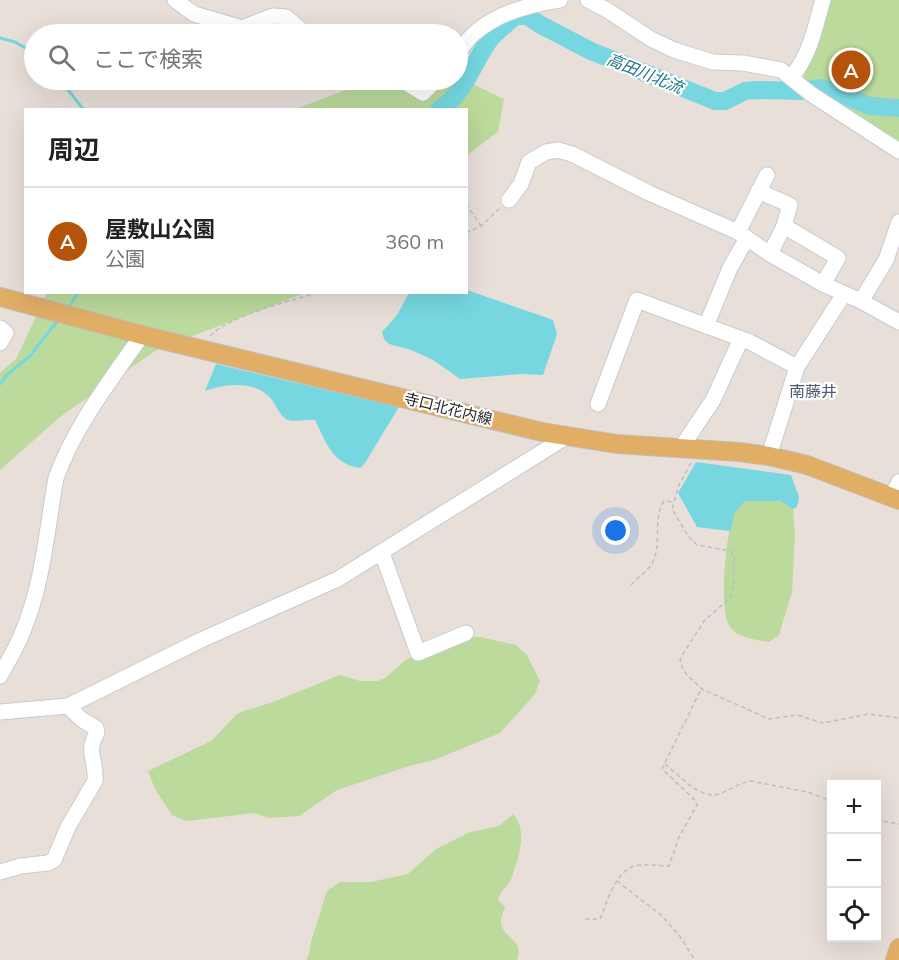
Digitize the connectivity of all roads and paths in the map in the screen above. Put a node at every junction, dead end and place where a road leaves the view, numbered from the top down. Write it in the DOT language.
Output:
graph roads {
  1 [pos="175,0"];
  2 [pos="560,0"];
  3 [pos="588,0"];
  4 [pos="823,0"];
  5 [pos="228,24"];
  6 [pos="252,24"];
  7 [pos="294,24"];
  8 [pos="468,41"];
  9 [pos="801,86"];
  10 [pos="899,101"];
  11 [pos="899,151"];
  12 [pos="767,175"];
  13 [pos="758,190"];
  14 [pos="509,200"];
  15 [pos="468,207"];
  16 [pos="899,222"];
  17 [pos="481,226"];
  18 [pos="784,226"];
  19 [pos="468,232"];
  20 [pos="742,235"];
  21 [pos="770,254"];
  22 [pos="823,284"];
  23 [pos="314,294"];
  24 [pos="844,294"];
  25 [pos="0,297"];
  26 [pos="861,301"];
  27 [pos="899,322"];
  28 [pos="706,326"];
  29 [pos="0,328"];
  30 [pos="142,334"];
  31 [pos="741,339"];
  32 [pos="0,343"];
  33 [pos="199,348"];
  34 [pos="797,367"];
  35 [pos="598,404"];
  36 [pos="566,437"];
  37 [pos="681,448"];
  38 [pos="700,449"];
  39 [pos="769,456"];
  40 [pos="896,493"];
  41 [pos="674,502"];
  42 [pos="382,553"];
  43 [pos="631,585"];
  44 [pos="466,633"];
  45 [pos="0,676"];
  46 [pos="702,689"];
  47 [pos="68,706"];
  48 [pos="0,712"];
  49 [pos="899,718"];
  50 [pos="665,763"];
  51 [pos="827,800"];
  52 [pos="881,821"];
  53 [pos="899,824"];
  54 [pos="0,872"];
  55 [pos="617,881"];
  56 [pos="585,919"];
  57 [pos="899,948"];
  58 [pos="695,960"];
  59 [pos="895,960"];
  1 -- 5 [label="street"];
  2 -- 8 [label="street"];
  3 -- 9 [label="street"];
  4 -- 9 [label="street"];
  6 -- 7 [label="street"];
  9 -- 10 [label="path"];
  9 -- 11 [label="street"];
  12 -- 13 [label="street"];
  13 -- 18 [label="street"];
  13 -- 20 [label="street"];
  14 -- 17 [label="path"];
  14 -- 20 [label="street"];
  15 -- 17 [label="path"];
  16 -- 26 [label="street"];
  17 -- 19 [label="path"];
  18 -- 21 [label="street"];
  18 -- 22 [label="street"];
  20 -- 21 [label="street"];
  20 -- 28 [label="street"];
  21 -- 22 [label="street"];
  22 -- 24 [label="street"];
  23 -- 33 [label="path"];
  24 -- 26 [label="street"];
  24 -- 34 [label="street"];
  25 -- 30 [label="main road, 寺口北花内線"];
  26 -- 27 [label="street"];
  28 -- 31 [label="street"];
  28 -- 35 [label="street"];
  29 -- 32 [label="street"];
  30 -- 33 [label="main road, 寺口北花内線"];
  30 -- 45 [label="street"];
  31 -- 34 [label="street"];
  31 -- 37 [label="street"];
  33 -- 36 [label="main road, 寺口北花内線"];
  34 -- 39 [label="street"];
  36 -- 37 [label="main road, 寺口北花内線"];
  36 -- 42 [label="street"];
  37 -- 38 [label="main road, 寺口北花内線"];
  38 -- 39 [label="main road, 寺口北花内線"];
  38 -- 41 [label="path"];
  39 -- 40 [label="main road, 寺口北花内線"];
  41 -- 43 [label="path"];
  41 -- 46 [label="path"];
  42 -- 44 [label="street"];
  42 -- 47 [label="street"];
  46 -- 49 [label="path"];
  46 -- 50 [label="path"];
  47 -- 48 [label="street"];
  47 -- 54 [label="street"];
  50 -- 51 [label="path"];
  50 -- 55 [label="path"];
  52 -- 53 [label="path"];
  55 -- 56 [label="path"];
  55 -- 58 [label="path"];
  57 -- 59 [label="main road"];
}
